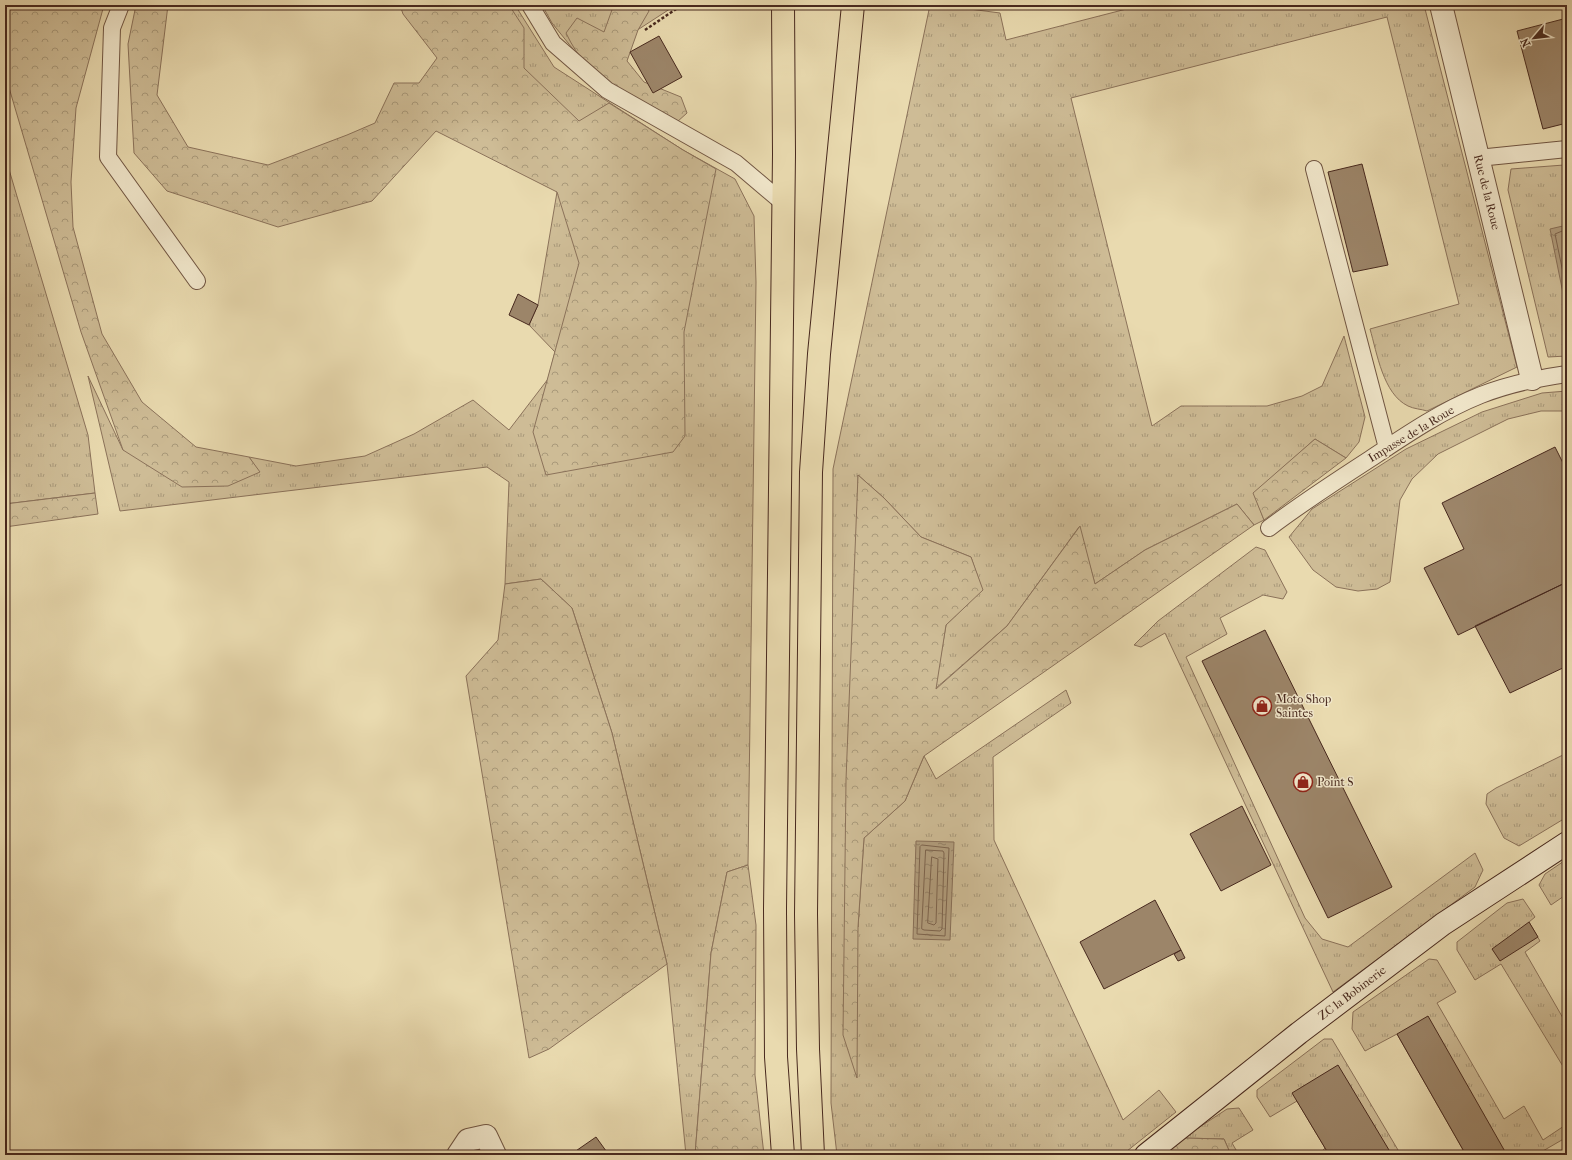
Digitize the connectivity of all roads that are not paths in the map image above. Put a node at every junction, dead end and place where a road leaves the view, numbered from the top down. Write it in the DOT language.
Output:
graph roads {
  1 [pos="121,5"];
  2 [pos="530,5"];
  3 [pos="783,5"];
  4 [pos="852,5"];
  5 [pos="1441,5"];
  6 [pos="1567,150"];
  7 [pos="1478,158"];
  8 [pos="1314,169"];
  9 [pos="782,202"];
  10 [pos="197,281"];
  11 [pos="1567,374"];
  12 [pos="1532,379"];
  13 [pos="1387,448"];
  14 [pos="1269,528"];
  15 [pos="1567,843"];
  16 [pos="458,1155"];
  17 [pos="495,1155"];
  18 [pos="783,1155"];
  19 [pos="814,1155"];
  20 [pos="1146,1155"];
  1 -- 10 [label="lane"];
  2 -- 9 [label="lane"];
  3 -- 9 [label="highway"];
  4 -- 19 [label="highway"];
  5 -- 7 [label="street, Rue de la Roue"];
  6 -- 7 [label="lane"];
  7 -- 12 [label="street, Rue de la Roue"];
  8 -- 13 [label="lane"];
  9 -- 18 [label="highway"];
  11 -- 12 [label="lane, Impasse de la Roue"];
  12 -- 13 [label="lane, Impasse de la Roue"];
  13 -- 14 [label="lane, Impasse de la Roue"];
  15 -- 20 [label="street, ZC la Bobinerie"];
  16 -- 17 [label="street"];
}
